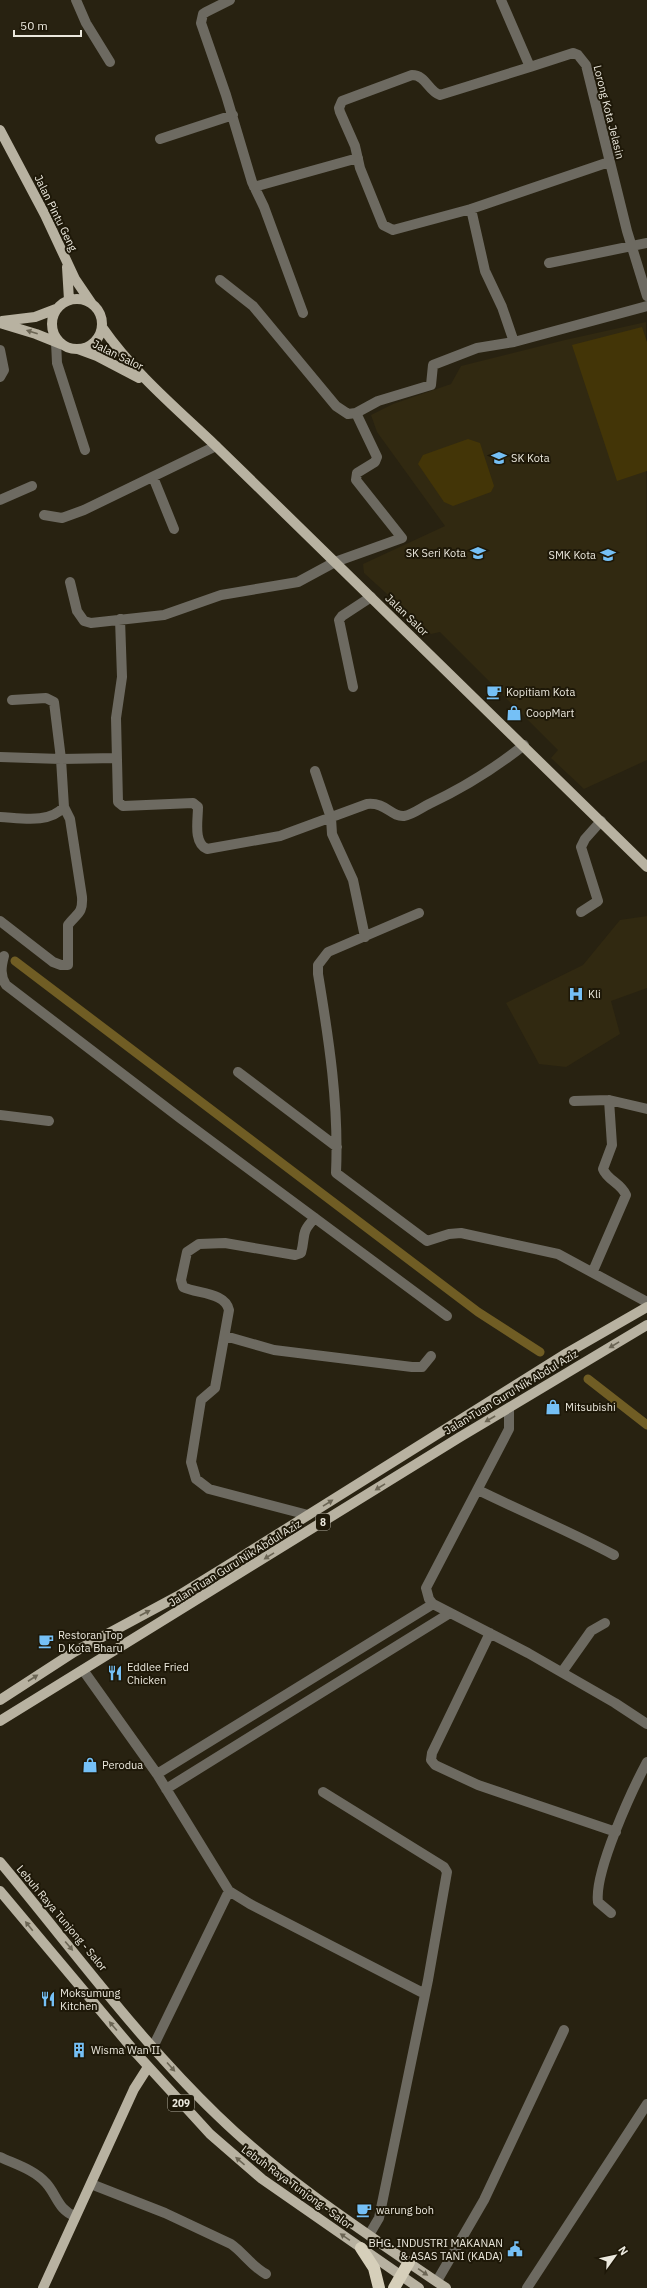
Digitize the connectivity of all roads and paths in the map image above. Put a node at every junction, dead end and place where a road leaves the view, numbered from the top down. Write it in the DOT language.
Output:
graph roads {
  1 [pos="76,0"];
  2 [pos="230,0"];
  3 [pos="503,0"];
  4 [pos="110,62"];
  5 [pos="530,67"];
  6 [pos="233,116"];
  7 [pos="0,130"];
  8 [pos="160,139"];
  9 [pos="358,158"];
  10 [pos="609,162"];
  11 [pos="254,187"];
  12 [pos="470,209"];
  13 [pos="647,243"];
  14 [pos="632,246"];
  15 [pos="66,261"];
  16 [pos="549,263"];
  17 [pos="220,280"];
  18 [pos="647,296"];
  19 [pos="69,300"];
  20 [pos="92,304"];
  21 [pos="647,306"];
  22 [pos="56,309"];
  23 [pos="303,313"];
  24 [pos="0,322"];
  25 [pos="102,327"];
  26 [pos="514,342"];
  27 [pos="59,343"];
  28 [pos="77,349"];
  29 [pos="0,350"];
  30 [pos="0,377"];
  31 [pos="148,383"];
  32 [pos="356,413"];
  33 [pos="216,446"];
  34 [pos="85,450"];
  35 [pos="153,477"];
  36 [pos="32,486"];
  37 [pos="0,500"];
  38 [pos="44,515"];
  39 [pos="174,529"];
  40 [pos="335,562"];
  41 [pos="70,582"];
  42 [pos="371,597"];
  43 [pos="120,619"];
  44 [pos="353,687"];
  45 [pos="12,700"];
  46 [pos="524,745"];
  47 [pos="0,757"];
  48 [pos="116,758"];
  49 [pos="61,759"];
  50 [pos="315,771"];
  51 [pos="64,807"];
  52 [pos="0,817"];
  53 [pos="331,818"];
  54 [pos="601,821"];
  55 [pos="647,867"];
  56 [pos="581,912"];
  57 [pos="419,913"];
  58 [pos="0,921"];
  59 [pos="365,937"];
  60 [pos="4,956"];
  61 [pos="238,1072"];
  62 [pos="609,1100"];
  63 [pos="574,1101"];
  64 [pos="647,1109"];
  65 [pos="0,1115"];
  66 [pos="49,1121"];
  67 [pos="337,1147"];
  68 [pos="314,1218"];
  69 [pos="594,1271"];
  70 [pos="647,1302"];
  71 [pos="647,1307"];
  72 [pos="447,1316"];
  73 [pos="647,1324"];
  74 [pos="224,1336"];
  75 [pos="431,1356"];
  76 [pos="509,1408"];
  77 [pos="478,1490"];
  78 [pos="308,1515"];
  79 [pos="614,1555"];
  80 [pos="433,1604"];
  81 [pos="450,1613"];
  82 [pos="605,1623"];
  83 [pos="490,1633"];
  84 [pos="83,1670"];
  85 [pos="562,1672"];
  86 [pos="0,1700"];
  87 [pos="0,1721"];
  88 [pos="647,1724"];
  89 [pos="647,1762"];
  90 [pos="157,1774"];
  91 [pos="166,1789"];
  92 [pos="323,1792"];
  93 [pos="616,1832"];
  94 [pos="0,1862"];
  95 [pos="230,1891"];
  96 [pos="0,1893"];
  97 [pos="611,1913"];
  98 [pos="425,1994"];
  99 [pos="564,2030"];
  100 [pos="153,2047"];
  101 [pos="148,2067"];
  102 [pos="647,2104"];
  103 [pos="0,2157"];
  104 [pos="91,2184"];
  105 [pos="75,2216"];
  106 [pos="369,2235"];
  107 [pos="361,2248"];
  108 [pos="409,2262"];
  109 [pos="266,2274"];
  110 [pos="400,2275"];
  111 [pos="436,2281"];
  112 [pos="43,2288"];
  113 [pos="379,2288"];
  114 [pos="394,2288"];
  115 [pos="419,2288"];
  116 [pos="446,2288"];
  117 [pos="527,2288"];
  1 -- 4 [label="street"];
  2 -- 6 [label="street"];
  3 -- 5 [label="street"];
  5 -- 9 [label="street"];
  5 -- 10 [label="street, Lorong Kota Jelasin"];
  6 -- 8 [label="street"];
  6 -- 11 [label="street"];
  7 -- 15 [label="main road, Jalan Pintu Geng"];
  9 -- 11 [label="street"];
  9 -- 12 [label="street"];
  10 -- 12 [label="street"];
  10 -- 14 [label="street, Lorong Kota Jelasin"];
  11 -- 23 [label="street"];
  12 -- 26 [label="street"];
  13 -- 14 [label="street"];
  14 -- 16 [label="street"];
  14 -- 18 [label="street, Lorong Kota Jelasin"];
  15 -- 19 [label="main road"];
  15 -- 20 [label="main road, Jalan Pintu Geng"];
  17 -- 32 [label="street"];
  19 -- 20 [label="main road"];
  19 -- 22 [label="main road"];
  20 -- 25 [label="main road"];
  21 -- 26 [label="street"];
  22 -- 24 [label="main road"];
  22 -- 27 [label="main road"];
  27 -- 24 [label="main road, one-way"];
  25 -- 28 [label="main road"];
  25 -- 31 [label="main road, Jalan Salor"];
  26 -- 32 [label="street"];
  27 -- 28 [label="main road"];
  27 -- 34 [label="street"];
  28 -- 31 [label="main road, Jalan Salor"];
  29 -- 30 [label="street"];
  31 -- 33 [label="main road, Jalan Salor"];
  32 -- 40 [label="street"];
  33 -- 35 [label="street"];
  33 -- 40 [label="main road, Jalan Salor"];
  35 -- 38 [label="street"];
  35 -- 39 [label="street"];
  36 -- 37 [label="street"];
  40 -- 42 [label="main road, Jalan Salor"];
  40 -- 43 [label="street"];
  41 -- 43 [label="street"];
  42 -- 44 [label="street"];
  42 -- 46 [label="main road, Jalan Salor"];
  43 -- 48 [label="street"];
  45 -- 49 [label="street"];
  46 -- 53 [label="street"];
  46 -- 54 [label="main road, Jalan Salor"];
  47 -- 49 [label="street"];
  48 -- 49 [label="street"];
  48 -- 53 [label="street"];
  49 -- 51 [label="street"];
  50 -- 53 [label="street"];
  51 -- 52 [label="street"];
  51 -- 58 [label="street"];
  53 -- 59 [label="street"];
  54 -- 55 [label="main road, Jalan Salor"];
  54 -- 56 [label="street"];
  57 -- 59 [label="street"];
  59 -- 67 [label="street"];
  60 -- 68 [label="street"];
  61 -- 67 [label="street"];
  62 -- 63 [label="street"];
  62 -- 64 [label="street"];
  62 -- 69 [label="street"];
  65 -- 66 [label="street"];
  67 -- 69 [label="street"];
  68 -- 72 [label="street"];
  68 -- 74 [label="street"];
  69 -- 70 [label="street"];
  78 -- 71 [label="main road, Jalan Tuan Guru Nik Abdul Aziz / 8, one-way"];
  73 -- 76 [label="main road, Jalan Tuan Guru Nik Abdul Aziz / 8, one-way"];
  74 -- 75 [label="street"];
  74 -- 78 [label="street"];
  76 -- 77 [label="street"];
  76 -- 84 [label="main road, Jalan Tuan Guru Nik Abdul Aziz / 8, one-way"];
  77 -- 79 [label="street"];
  77 -- 80 [label="street"];
  86 -- 78 [label="main road, Jalan Tuan Guru Nik Abdul Aziz / 8, one-way"];
  80 -- 81 [label="street"];
  80 -- 90 [label="street"];
  81 -- 83 [label="street"];
  81 -- 91 [label="street"];
  82 -- 85 [label="street"];
  83 -- 85 [label="street"];
  83 -- 93 [label="street"];
  84 -- 87 [label="main road, Jalan Tuan Guru Nik Abdul Aziz / 8"];
  84 -- 90 [label="street"];
  85 -- 88 [label="street"];
  89 -- 93 [label="street"];
  90 -- 91 [label="street"];
  91 -- 95 [label="street"];
  92 -- 98 [label="street"];
  93 -- 97 [label="street"];
  94 -- 100 [label="main road, Lebuh Raya Tunjong - Salor / 209, one-way"];
  95 -- 98 [label="street"];
  95 -- 100 [label="street"];
  101 -- 96 [label="main road, Lebuh Raya Tunjong - Salor / 209, one-way"];
  98 -- 106 [label="street"];
  99 -- 111 [label="street"];
  100 -- 106 [label="main road, Lebuh Raya Tunjong - Salor / 209, one-way"];
  101 -- 104 [label="main road"];
  107 -- 101 [label="main road, Lebuh Raya Tunjong - Salor / 209, one-way"];
  102 -- 117 [label="street"];
  103 -- 105 [label="street"];
  104 -- 105 [label="main road"];
  104 -- 109 [label="street"];
  105 -- 112 [label="main road"];
  106 -- 108 [label="main road, Lebuh Raya Tunjong - Salor / 209"];
  107 -- 110 [label="main road, Lebuh Raya Tunjong - Salor / 209"];
  107 -- 113 [label="highway"];
  108 -- 110 [label="highway"];
  108 -- 111 [label="main road, Lebuh Raya Tunjong - Salor / 209, one-way"];
  110 -- 114 [label="highway"];
  110 -- 115 [label="main road, Lebuh Raya Tunjong - Salor / 209"];
  111 -- 116 [label="main road, Lebuh Raya Tunjong - Salor / 209"];
}
